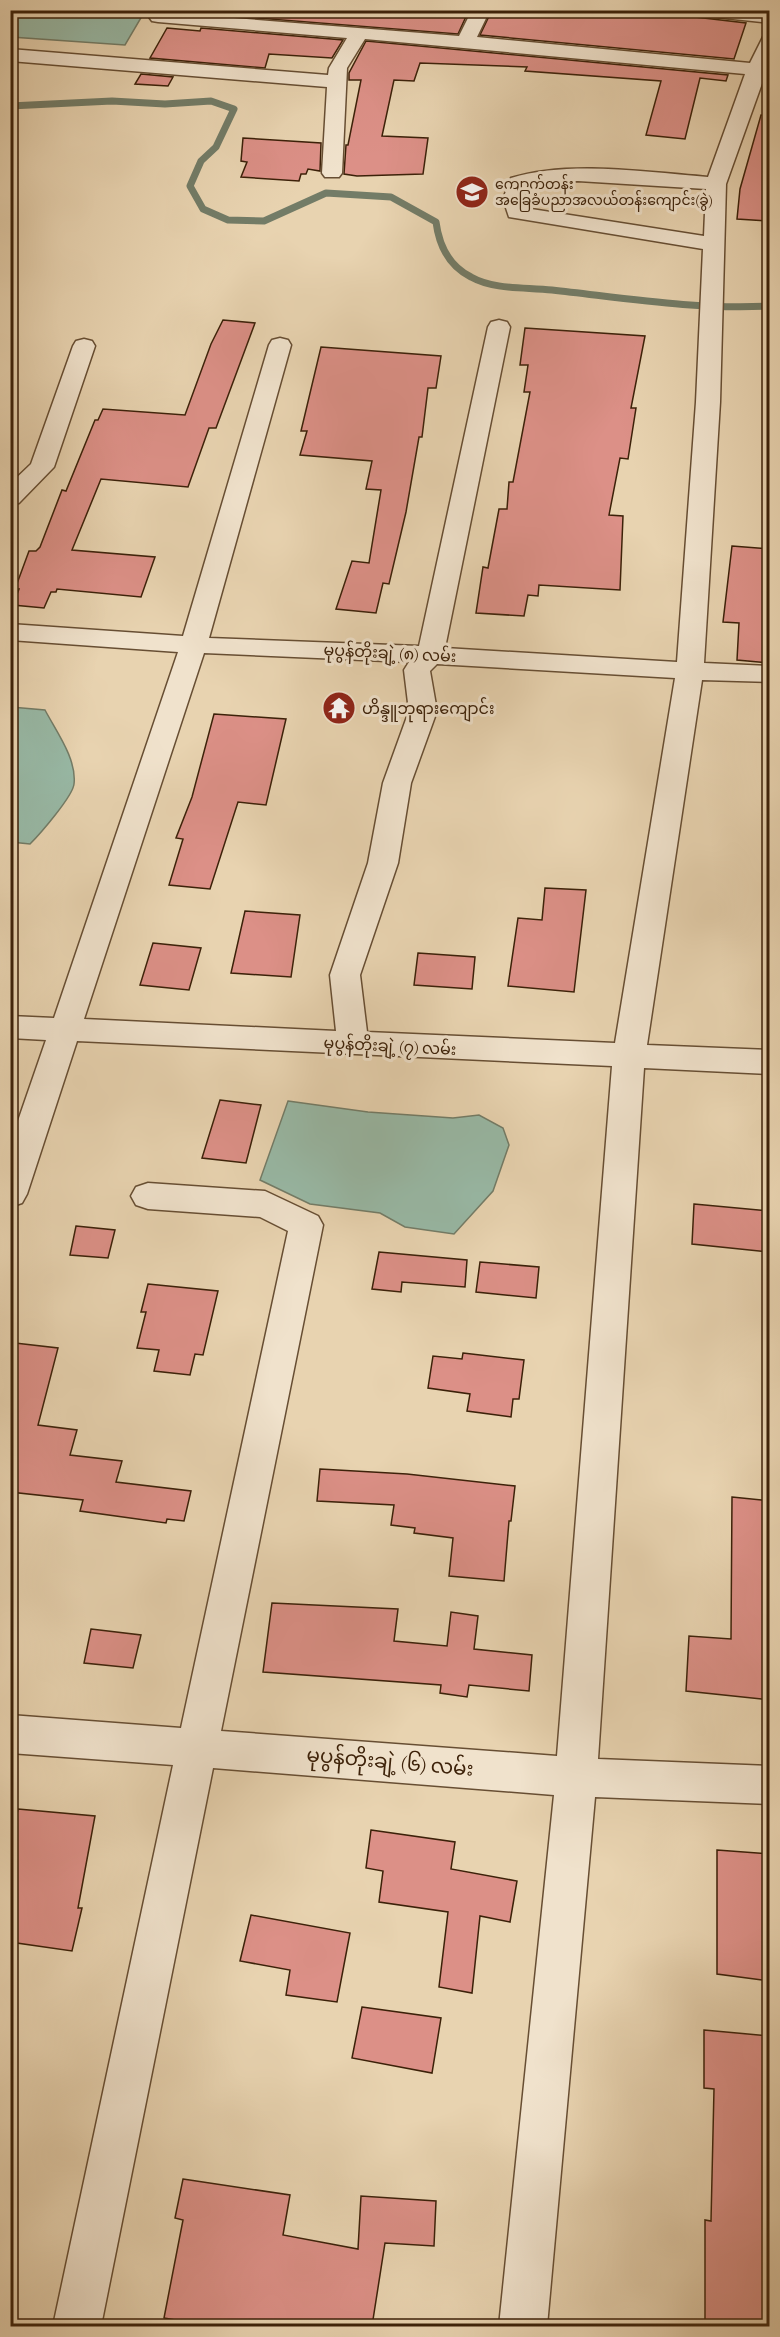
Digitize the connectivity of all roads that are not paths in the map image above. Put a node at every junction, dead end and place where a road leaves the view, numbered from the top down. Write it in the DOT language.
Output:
graph roads {
  1 [pos="481,10"];
  2 [pos="695,10"];
  3 [pos="158,17"];
  4 [pos="770,18"];
  5 [pos="359,34"];
  6 [pos="770,41"];
  7 [pos="465,42"];
  8 [pos="10,56"];
  9 [pos="756,69"];
  10 [pos="338,82"];
  11 [pos="332,173"];
  12 [pos="716,184"];
  13 [pos="712,244"];
  14 [pos="498,327"];
  15 [pos="280,345"];
  16 [pos="84,346"];
  17 [pos="10,498"];
  18 [pos="10,632"];
  19 [pos="194,645"];
  20 [pos="430,655"];
  21 [pos="690,671"];
  22 [pos="770,674"];
  23 [pos="10,1027"];
  24 [pos="65,1030"];
  25 [pos="353,1044"];
  26 [pos="629,1057"];
  27 [pos="770,1062"];
  28 [pos="10,1194"];
  29 [pos="148,1196"];
  30 [pos="10,1734"];
  31 [pos="197,1747"];
  32 [pos="576,1778"];
  33 [pos="770,1785"];
  34 [pos="77,2326"];
  35 [pos="523,2326"];
  1 -- 7 [label="street"];
  2 -- 4 [label="street"];
  3 -- 5 [label="street"];
  5 -- 7 [label="street"];
  5 -- 10 [label="street"];
  6 -- 9 [label="street"];
  7 -- 9 [label="street"];
  8 -- 10 [label="street"];
  9 -- 12 [label="street"];
  10 -- 11 [label="street"];
  12 -- 13 [label="street"];
  12 -- 13 [label="street"];
  13 -- 21 [label="street"];
  14 -- 20 [label="street"];
  15 -- 19 [label="street"];
  16 -- 17 [label="street"];
  18 -- 19 [label="street, မုပွန်တိုးချဲ့ (၈) လမ်း"];
  19 -- 20 [label="street, မုပွန်တိုးချဲ့ (၈) လမ်း"];
  19 -- 24 [label="street"];
  20 -- 21 [label="street, မုပွန်တိုးချဲ့ (၈) လမ်း"];
  20 -- 25 [label="street"];
  21 -- 22 [label="street, မုပွန်တိုးချဲ့ (၈) လမ်း"];
  21 -- 26 [label="street"];
  23 -- 24 [label="street, မုပွန်တိုးချဲ့ (၇) လမ်း"];
  24 -- 25 [label="street, မုပွန်တိုးချဲ့ (၇) လမ်း"];
  24 -- 28 [label="street"];
  25 -- 26 [label="street, မုပွန်တိုးချဲ့ (၇) လမ်း"];
  26 -- 27 [label="street, မုပွန်တိုးချဲ့ (၇) လမ်း"];
  26 -- 32 [label="street"];
  29 -- 31 [label="street"];
  30 -- 31 [label="street, မုပွန်တိုးချဲ့ (၆) လမ်း"];
  31 -- 32 [label="street, မုပွန်တိုးချဲ့ (၆) လမ်း"];
  31 -- 34 [label="street"];
  32 -- 33 [label="street, မုပွန်တိုးချဲ့ (၆) လမ်း"];
  32 -- 35 [label="street"];
}
